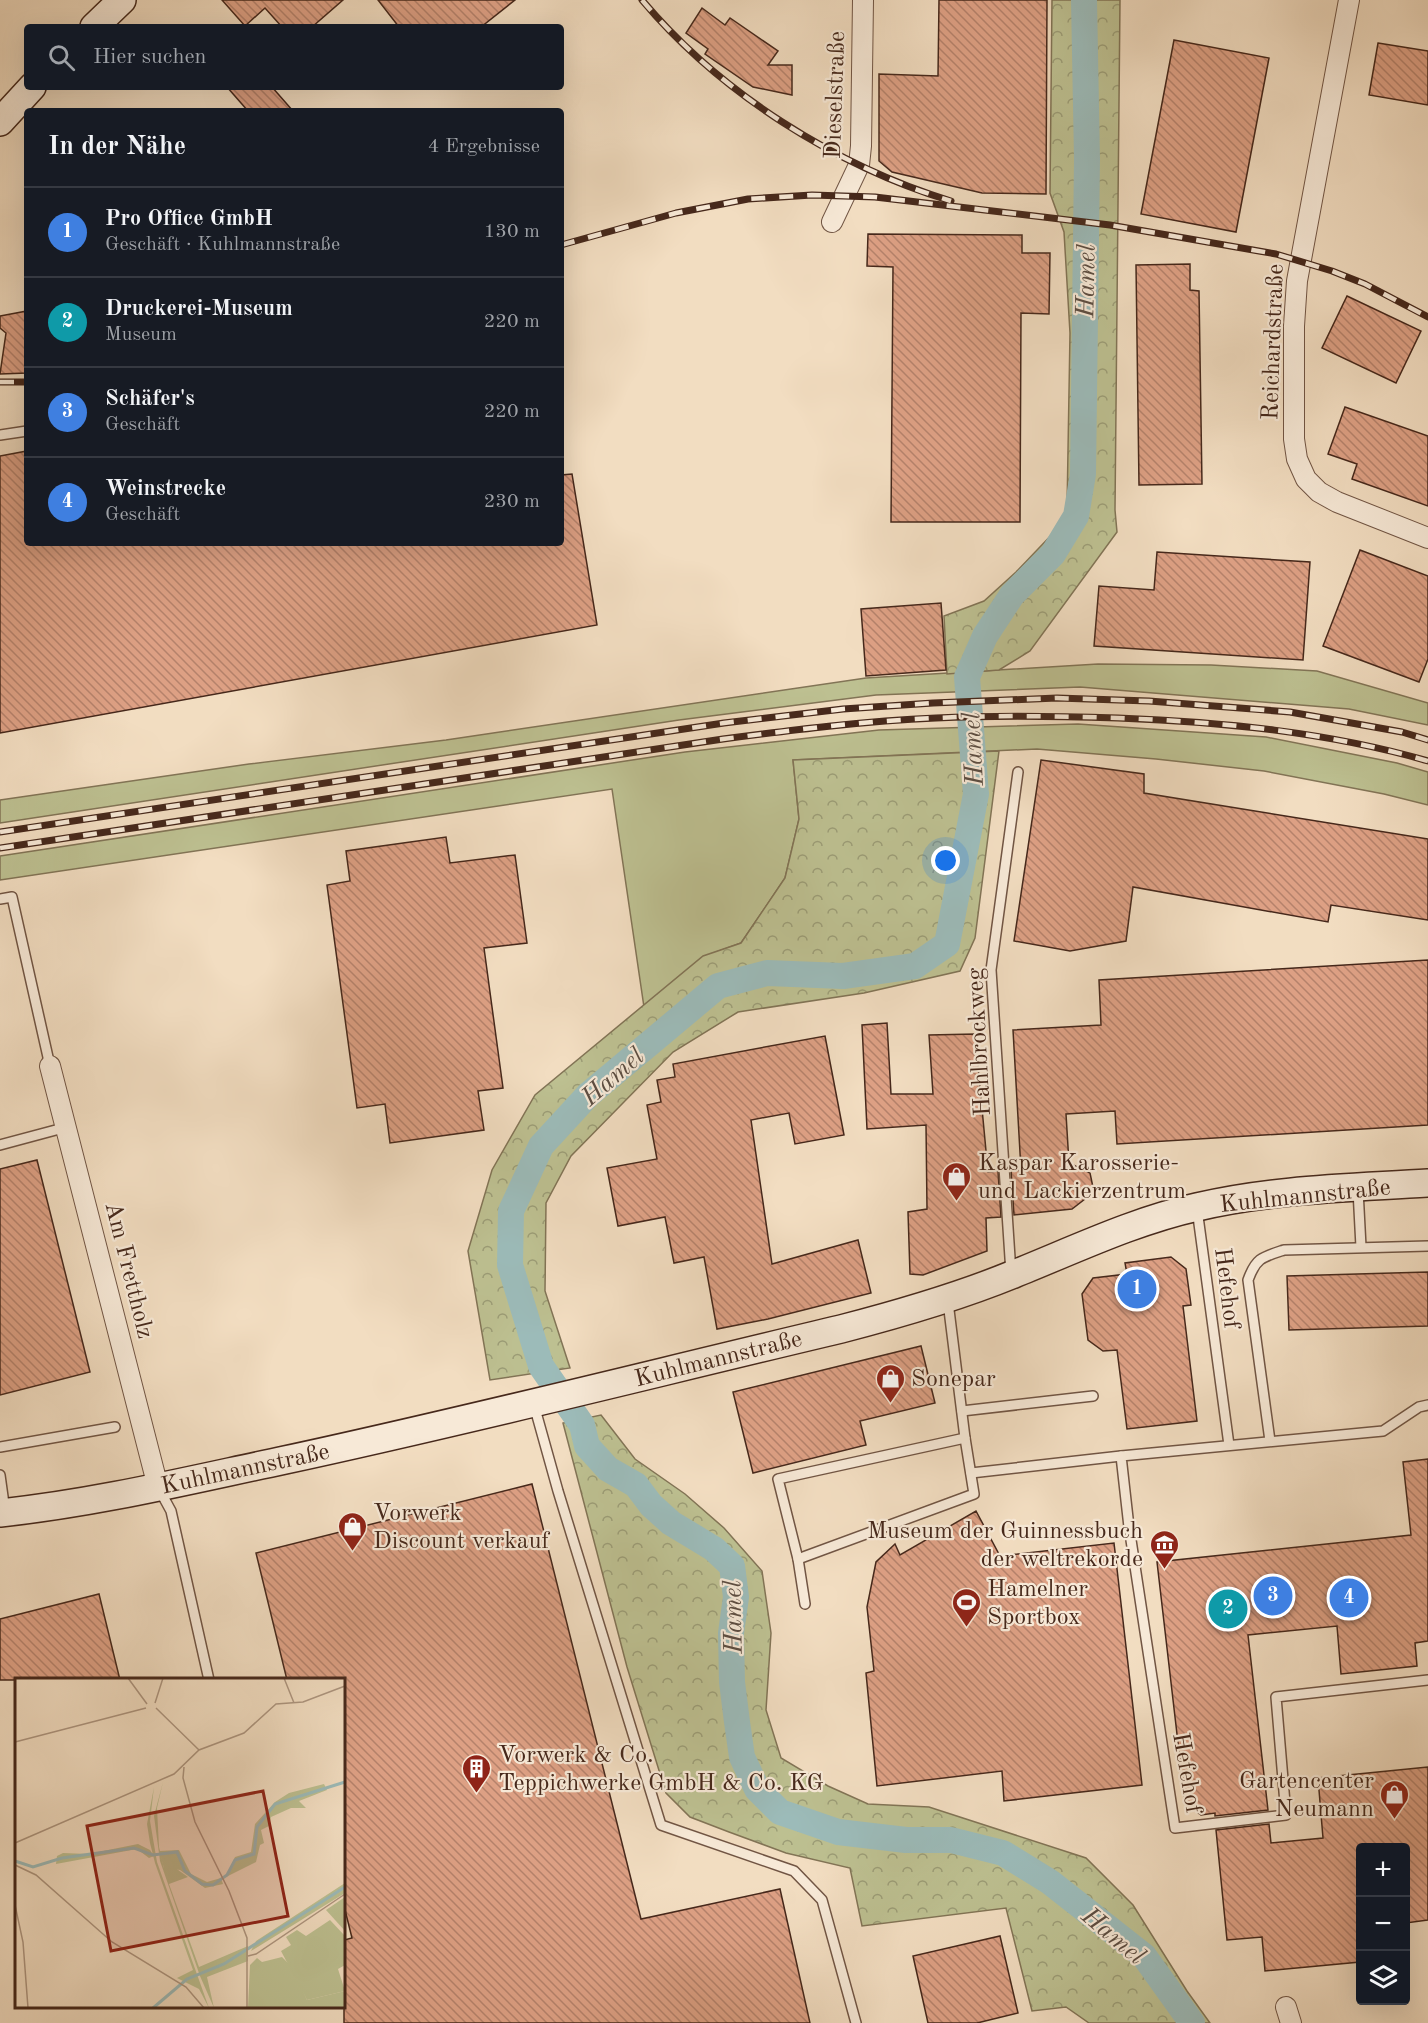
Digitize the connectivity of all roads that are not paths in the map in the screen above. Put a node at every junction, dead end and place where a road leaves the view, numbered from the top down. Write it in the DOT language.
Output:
graph roads {
  1 [pos="122,0"];
  2 [pos="862,0"];
  3 [pos="1348,0"];
  4 [pos="97,24"];
  5 [pos="29,90"];
  6 [pos="0,122"];
  7 [pos="832,222"];
  8 [pos="24,431"];
  9 [pos="0,435"];
  10 [pos="1428,538"];
  11 [pos="1018,772"];
  12 [pos="0,899"];
  13 [pos="50,1066"];
  14 [pos="67,1127"];
  15 [pos="0,1145"];
  16 [pos="1428,1183"];
  17 [pos="1358,1188"];
  18 [pos="1197,1207"];
  19 [pos="1428,1246"];
  20 [pos="1361,1247"];
  21 [pos="1011,1275"];
  22 [pos="948,1298"];
  23 [pos="1093,1396"];
  24 [pos="541,1401"];
  25 [pos="1428,1406"];
  26 [pos="962,1411"];
  27 [pos="115,1427"];
  28 [pos="965,1438"];
  29 [pos="1270,1441"];
  30 [pos="1228,1445"];
  31 [pos="0,1447"];
  32 [pos="1121,1456"];
  33 [pos="971,1473"];
  34 [pos="0,1475"];
  35 [pos="158,1487"];
  36 [pos="3,1513"];
  37 [pos="798,1559"];
  38 [pos="805,1604"];
  39 [pos="209,1678"];
  40 [pos="1428,1680"];
  41 [pos="856,2023"];
  1 -- 4 [label="main road"];
  2 -- 7 [label="street, Dieselstraße"];
  3 -- 10 [label="street, Reichardstraße"];
  5 -- 6 [label="main road"];
  8 -- 9 [label="lane"];
  11 -- 21 [label="lane, Hahlbrockweg"];
  12 -- 13 [label="lane"];
  13 -- 14 [label="street, Am Frettholz"];
  14 -- 15 [label="lane"];
  14 -- 35 [label="street, Am Frettholz"];
  16 -- 17 [label="main road, Kuhlmannstraße"];
  17 -- 18 [label="main road, Kuhlmannstraße"];
  17 -- 20 [label="lane"];
  18 -- 21 [label="main road, Kuhlmannstraße"];
  18 -- 30 [label="lane, Hefehof"];
  19 -- 20 [label="lane"];
  20 -- 29 [label="lane"];
  21 -- 22 [label="main road, Kuhlmannstraße"];
  22 -- 24 [label="main road, Kuhlmannstraße"];
  22 -- 26 [label="lane"];
  23 -- 26 [label="lane"];
  24 -- 35 [label="main road, Kuhlmannstraße"];
  24 -- 41 [label="lane"];
  25 -- 29 [label="lane"];
  26 -- 28 [label="lane"];
  27 -- 31 [label="lane"];
  28 -- 33 [label="lane"];
  28 -- 37 [label="lane"];
  29 -- 30 [label="lane"];
  30 -- 32 [label="lane"];
  32 -- 33 [label="lane"];
  32 -- 40 [label="lane, Hefehof"];
  33 -- 37 [label="lane"];
  34 -- 36 [label="lane"];
  35 -- 36 [label="main road, Kuhlmannstraße"];
  35 -- 39 [label="lane"];
  37 -- 38 [label="lane"];
}
